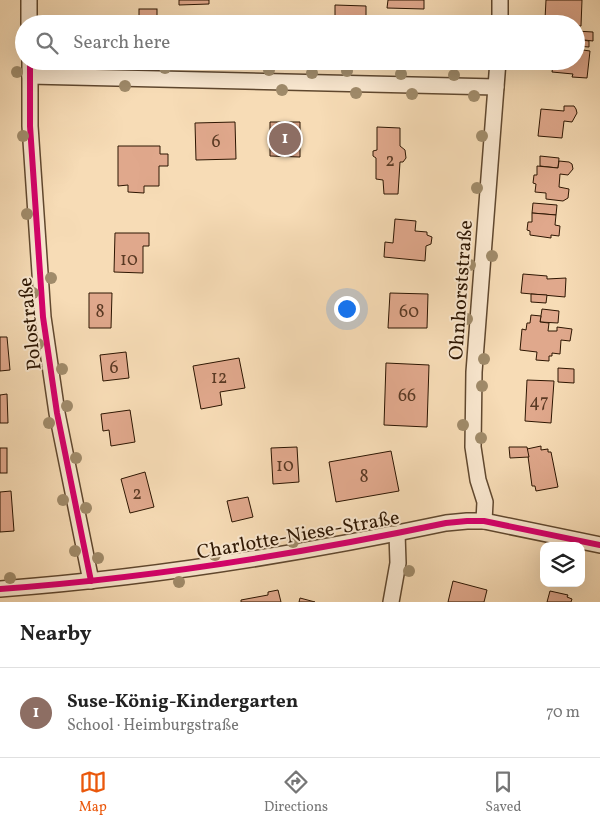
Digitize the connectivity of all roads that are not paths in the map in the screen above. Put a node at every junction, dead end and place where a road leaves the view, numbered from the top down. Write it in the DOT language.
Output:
graph roads {
  1 [pos="29,0"];
  2 [pos="500,0"];
  3 [pos="29,15"];
  4 [pos="500,15"];
  5 [pos="30,70"];
  6 [pos="56,70"];
  7 [pos="497,70"];
  8 [pos="496,87"];
  9 [pos="484,521"];
  10 [pos="397,533"];
  11 [pos="600,545"];
  12 [pos="91,580"];
  13 [pos="0,589"];
  14 [pos="391,602"];
  1 -- 3 [label="street"];
  2 -- 4 [label="street"];
  5 -- 12 [label="street, Polostraße"];
  6 -- 8 [label="street"];
  7 -- 8 [label="street, Ohnhorststraße"];
  8 -- 9 [label="street, Ohnhorststraße"];
  9 -- 10 [label="street, Charlotte-Niese-Straße"];
  9 -- 11 [label="street, Charlotte-Niese-Straße"];
  10 -- 12 [label="street, Charlotte-Niese-Straße"];
  10 -- 14 [label="street"];
  12 -- 13 [label="street, Charlotte-Niese-Straße"];
}
